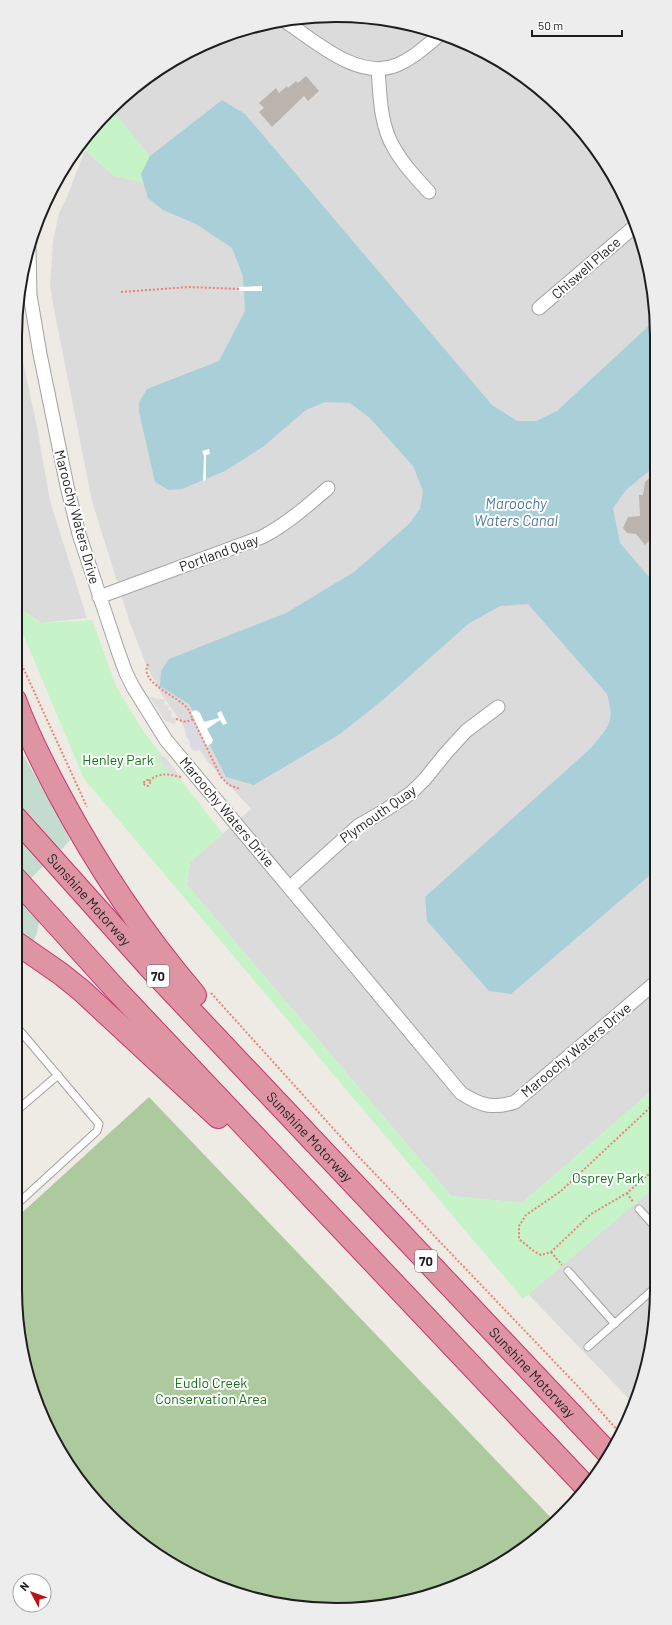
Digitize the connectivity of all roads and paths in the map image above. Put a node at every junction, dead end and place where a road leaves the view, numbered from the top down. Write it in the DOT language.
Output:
graph roads {
  1 [pos="292,26"];
  2 [pos="435,39"];
  3 [pos="378,70"];
  4 [pos="429,192"];
  5 [pos="631,230"];
  6 [pos="29,269"];
  7 [pos="239,289"];
  8 [pos="121,292"];
  9 [pos="539,308"];
  10 [pos="328,488"];
  11 [pos="99,597"];
  12 [pos="148,664"];
  13 [pos="22,665"];
  14 [pos="498,707"];
  15 [pos="22,716"];
  16 [pos="176,719"];
  17 [pos="193,719"];
  18 [pos="182,777"];
  19 [pos="149,781"];
  20 [pos="240,789"];
  21 [pos="88,811"];
  22 [pos="22,825"];
  23 [pos="22,886"];
  24 [pos="290,887"];
  25 [pos="22,947"];
  26 [pos="650,987"];
  27 [pos="209,991"];
  28 [pos="22,1036"];
  29 [pos="58,1075"];
  30 [pos="22,1106"];
  31 [pos="650,1108"];
  32 [pos="305,1132"];
  33 [pos="260,1142"];
  34 [pos="650,1173"];
  35 [pos="22,1200"];
  36 [pos="639,1209"];
  37 [pos="650,1221"];
  38 [pos="551,1252"];
  39 [pos="568,1271"];
  40 [pos="650,1292"];
  41 [pos="615,1324"];
  42 [pos="588,1347"];
  43 [pos="617,1430"];
  44 [pos="605,1450"];
  45 [pos="582,1483"];
  1 -- 3 [label="street"];
  2 -- 3 [label="street"];
  3 -- 4 [label="street"];
  5 -- 9 [label="street, Chiswell Place"];
  6 -- 11 [label="street, Maroochy Waters Drive"];
  7 -- 8 [label="path"];
  10 -- 11 [label="street, Portland Quay"];
  11 -- 24 [label="street, Maroochy Waters Drive"];
  12 -- 17 [label="path"];
  13 -- 21 [label="path"];
  14 -- 24 [label="street, Plymouth Quay"];
  15 -- 32 [label="highway"];
  16 -- 17 [label="path"];
  17 -- 20 [label="path"];
  18 -- 19 [label="path"];
  22 -- 32 [label="highway, Sunshine Motorway / 70"];
  23 -- 33 [label="highway"];
  24 -- 26 [label="street, Maroochy Waters Drive"];
  25 -- 33 [label="highway"];
  27 -- 43 [label="path"];
  28 -- 29 [label="lane"];
  29 -- 30 [label="lane"];
  29 -- 35 [label="lane"];
  31 -- 38 [label="path"];
  32 -- 44 [label="highway, Sunshine Motorway / 70"];
  33 -- 45 [label="highway"];
  34 -- 38 [label="path"];
  36 -- 37 [label="lane"];
  38 -- 39 [label="path"];
  39 -- 41 [label="lane"];
  40 -- 41 [label="lane"];
  41 -- 42 [label="lane"];
}
